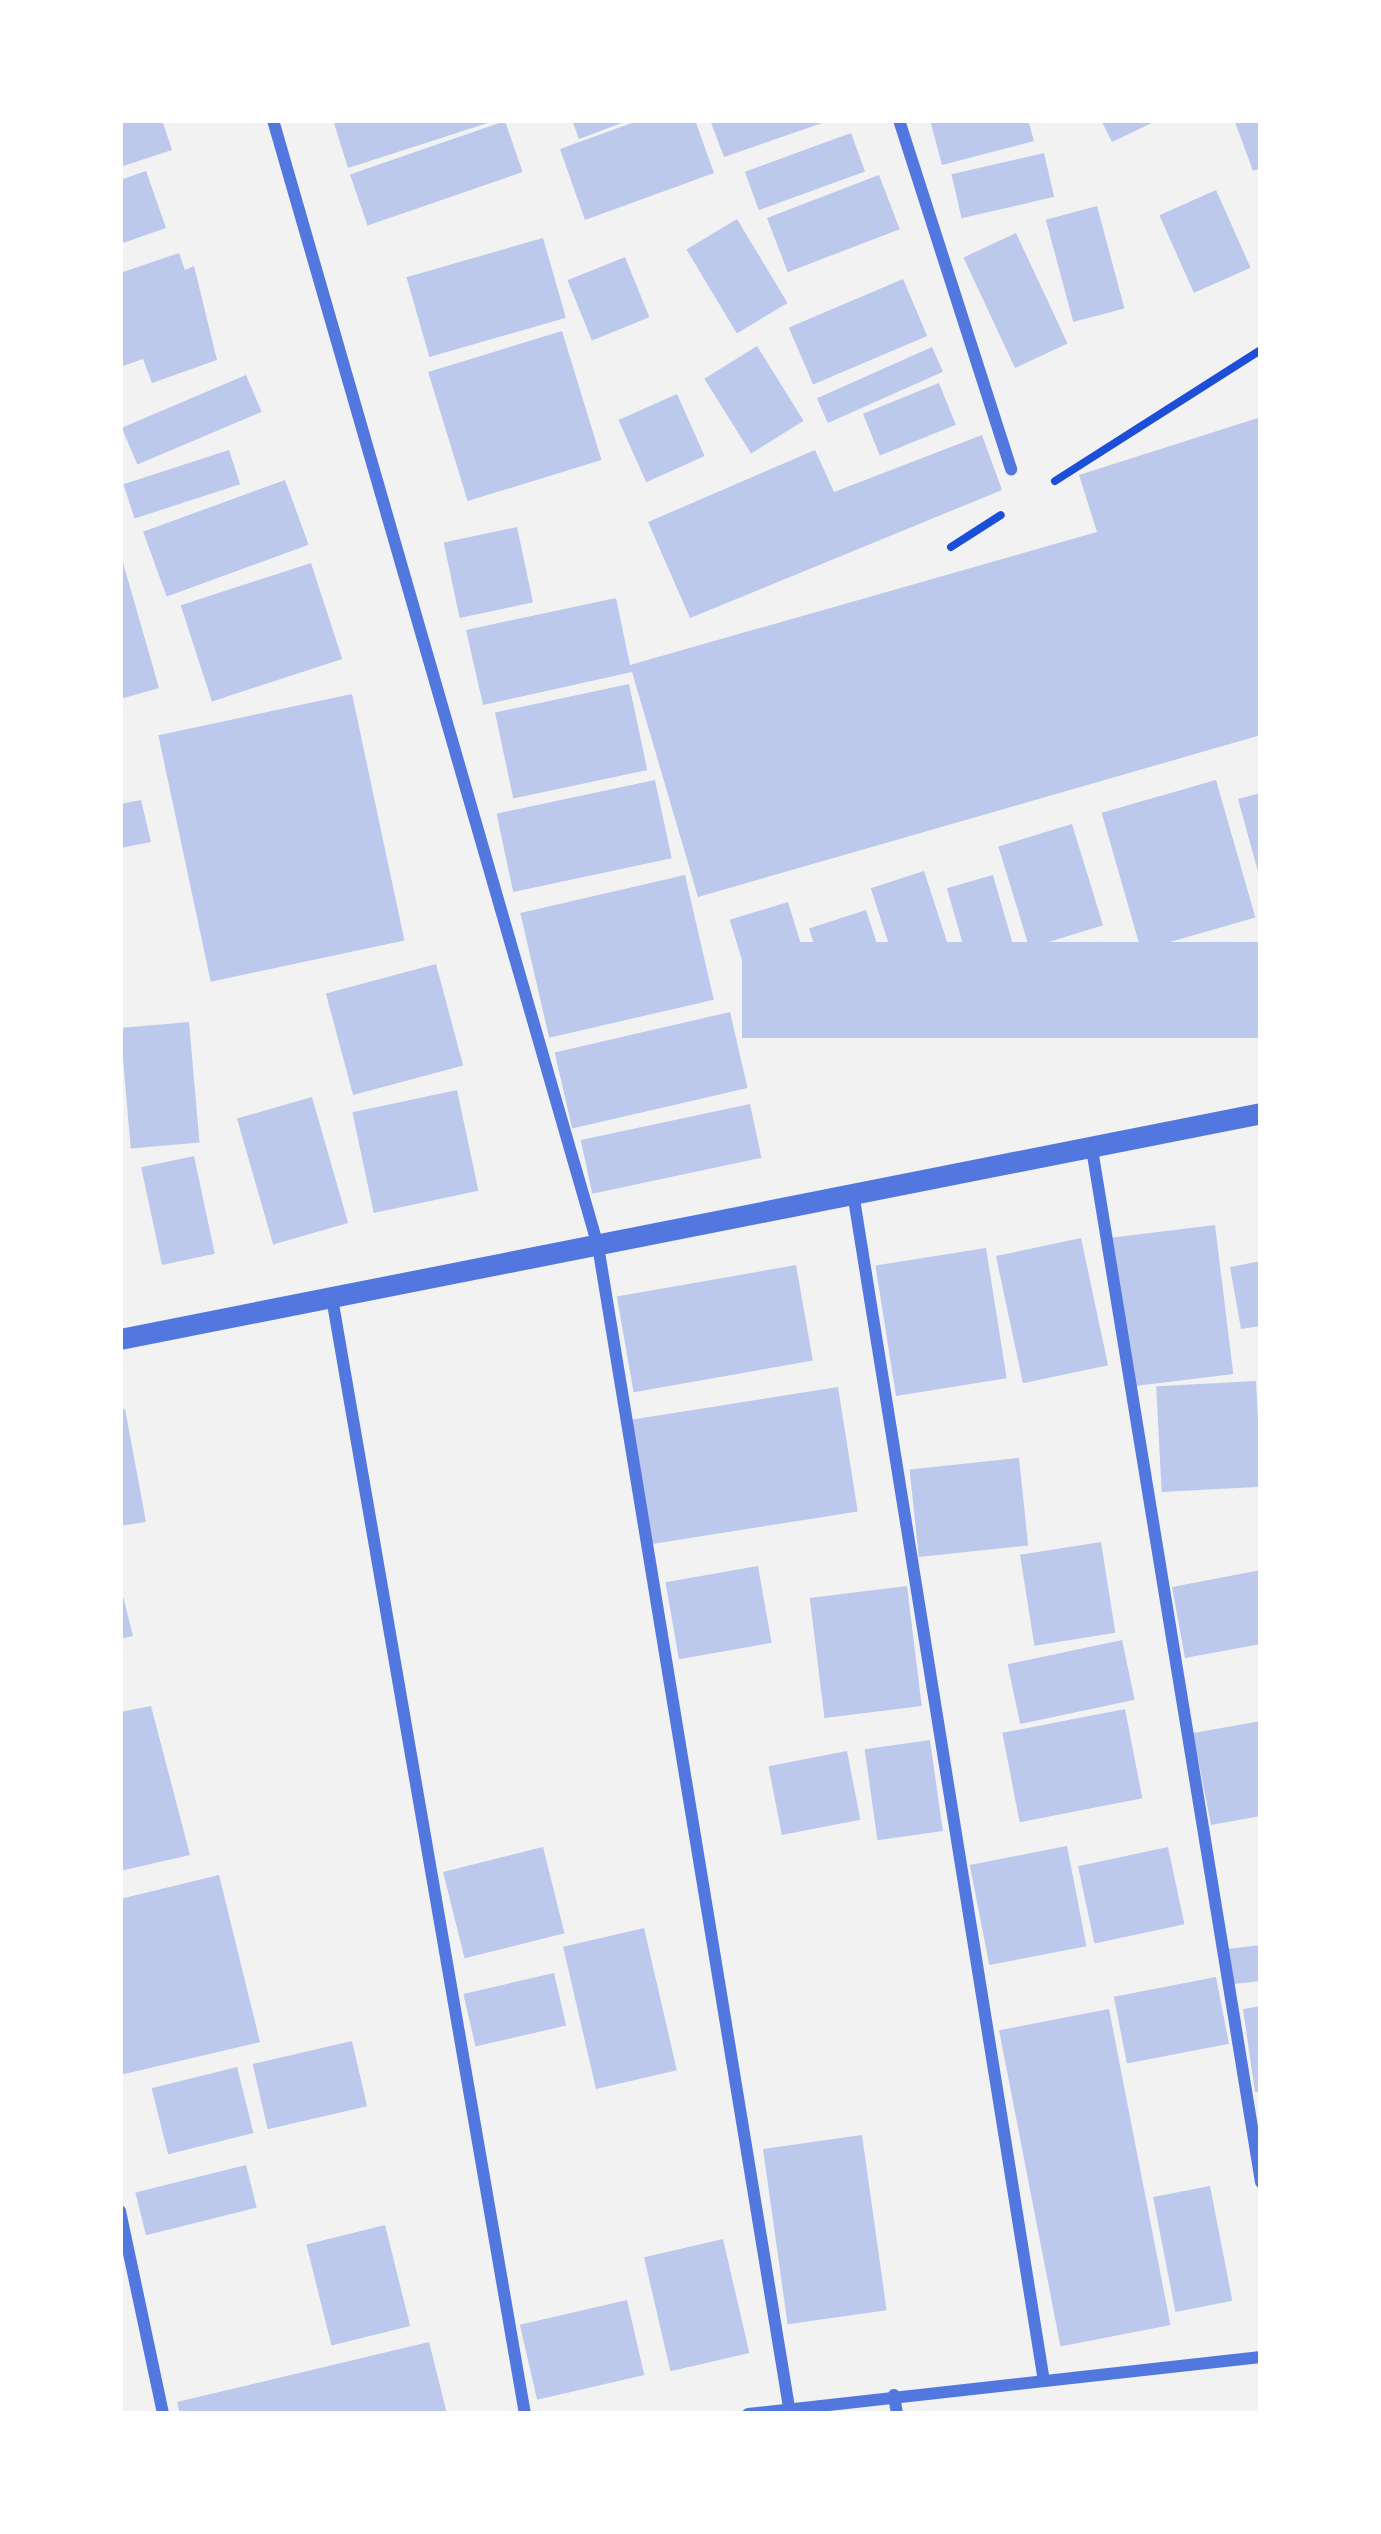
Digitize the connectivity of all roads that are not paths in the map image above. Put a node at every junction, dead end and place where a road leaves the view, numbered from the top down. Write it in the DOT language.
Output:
graph roads {
  1 [pos="273,120"];
  2 [pos="899,120"];
  3 [pos="1011,469"];
  4 [pos="1261,1112"];
  5 [pos="1092,1149"];
  6 [pos="853,1192"];
  7 [pos="598,1246"];
  8 [pos="332,1298"];
  9 [pos="120,1339"];
  10 [pos="1261,2182"];
  11 [pos="120,2211"];
  12 [pos="1261,2357"];
  13 [pos="1042,2375"];
  14 [pos="894,2395"];
  15 [pos="789,2407"];
  16 [pos="163,2414"];
  17 [pos="525,2414"];
  18 [pos="748,2414"];
  19 [pos="897,2414"];
  1 -- 7 [label="street"];
  2 -- 3 [label="street"];
  4 -- 5 [label="street"];
  5 -- 6 [label="street"];
  5 -- 10 [label="street"];
  6 -- 7 [label="street"];
  6 -- 13 [label="street"];
  7 -- 8 [label="street"];
  7 -- 15 [label="street"];
  8 -- 9 [label="street"];
  8 -- 17 [label="street"];
  11 -- 16 [label="street"];
  12 -- 13 [label="street"];
  13 -- 14 [label="street"];
  14 -- 15 [label="street"];
  14 -- 19 [label="street"];
  15 -- 18 [label="street"];
}
